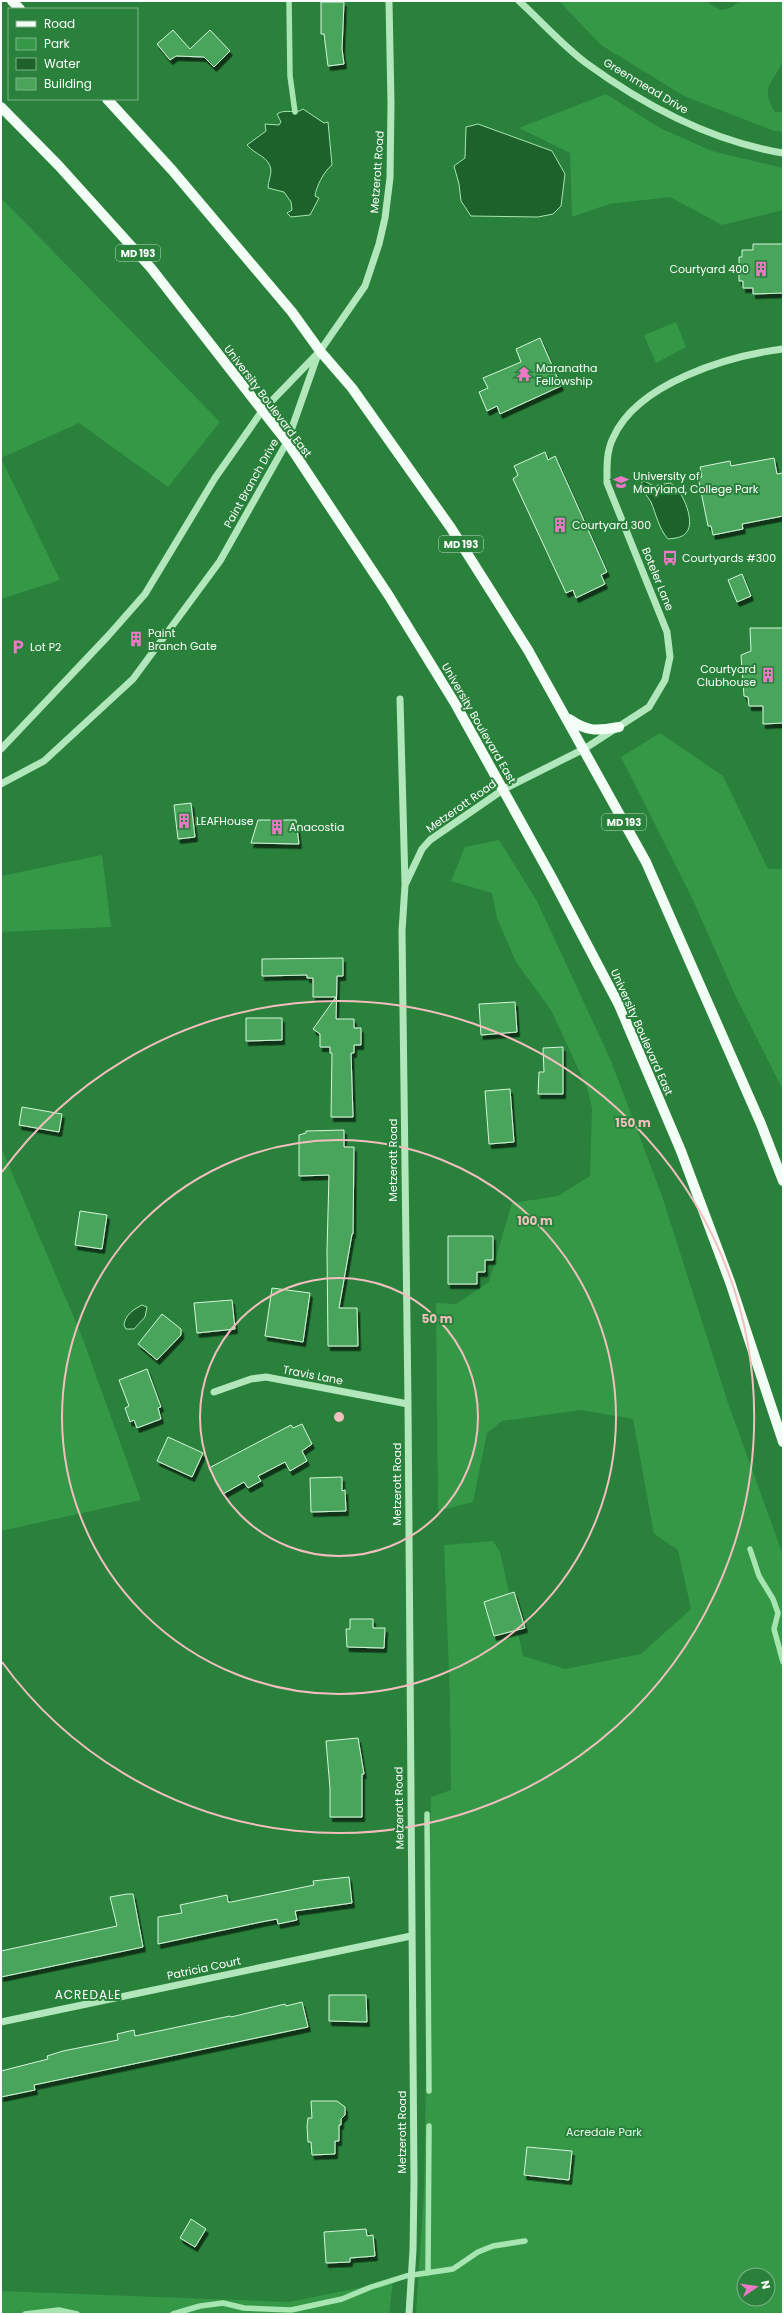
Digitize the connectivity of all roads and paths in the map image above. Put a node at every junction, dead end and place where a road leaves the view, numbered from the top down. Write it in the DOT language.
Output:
graph roads {
  1 [pos="389,1"];
  2 [pos="519,1"];
  3 [pos="109,100"];
  4 [pos="1,107"];
  5 [pos="783,153"];
  6 [pos="783,349"];
  7 [pos="320,351"];
  8 [pos="262,411"];
  9 [pos="287,442"];
  10 [pos="400,699"];
  11 [pos="566,717"];
  12 [pos="619,727"];
  13 [pos="1,749"];
  14 [pos="584,749"];
  15 [pos="1,784"];
  16 [pos="504,789"];
  17 [pos="405,885"];
  18 [pos="783,1181"];
  19 [pos="214,1392"];
  20 [pos="408,1404"];
  21 [pos="783,1442"];
  22 [pos="412,1936"];
  23 [pos="1,2022"];
  24 [pos="409,2314"];
  1 -- 7 [label="street, Metzerott Road"];
  2 -- 5 [label="street, Greenmead Drive"];
  3 -- 7 [label="main road, MD 193"];
  4 -- 8 [label="main road, University Boulevard East / MD 193"];
  6 -- 12 [label="street, Boteler Lane"];
  7 -- 8 [label="street"];
  7 -- 9 [label="street, Paint Branch Drive"];
  7 -- 11 [label="main road, MD 193"];
  8 -- 9 [label="main road, University Boulevard East / MD 193"];
  8 -- 13 [label="street"];
  9 -- 15 [label="street, Paint Branch Drive"];
  9 -- 16 [label="main road, University Boulevard East / MD 193"];
  10 -- 17 [label="street"];
  11 -- 12 [label="main road"];
  11 -- 14 [label="main road, MD 193"];
  12 -- 14 [label="street, Boteler Lane"];
  14 -- 16 [label="street, Metzerott Road"];
  14 -- 18 [label="main road, MD 193"];
  16 -- 17 [label="street, Metzerott Road"];
  16 -- 21 [label="main road, University Boulevard East / MD 193"];
  17 -- 20 [label="street, Metzerott Road"];
  19 -- 20 [label="street, Travis Lane"];
  20 -- 22 [label="street, Metzerott Road"];
  22 -- 23 [label="street, Patricia Court"];
  22 -- 24 [label="street, Metzerott Road"];
}
